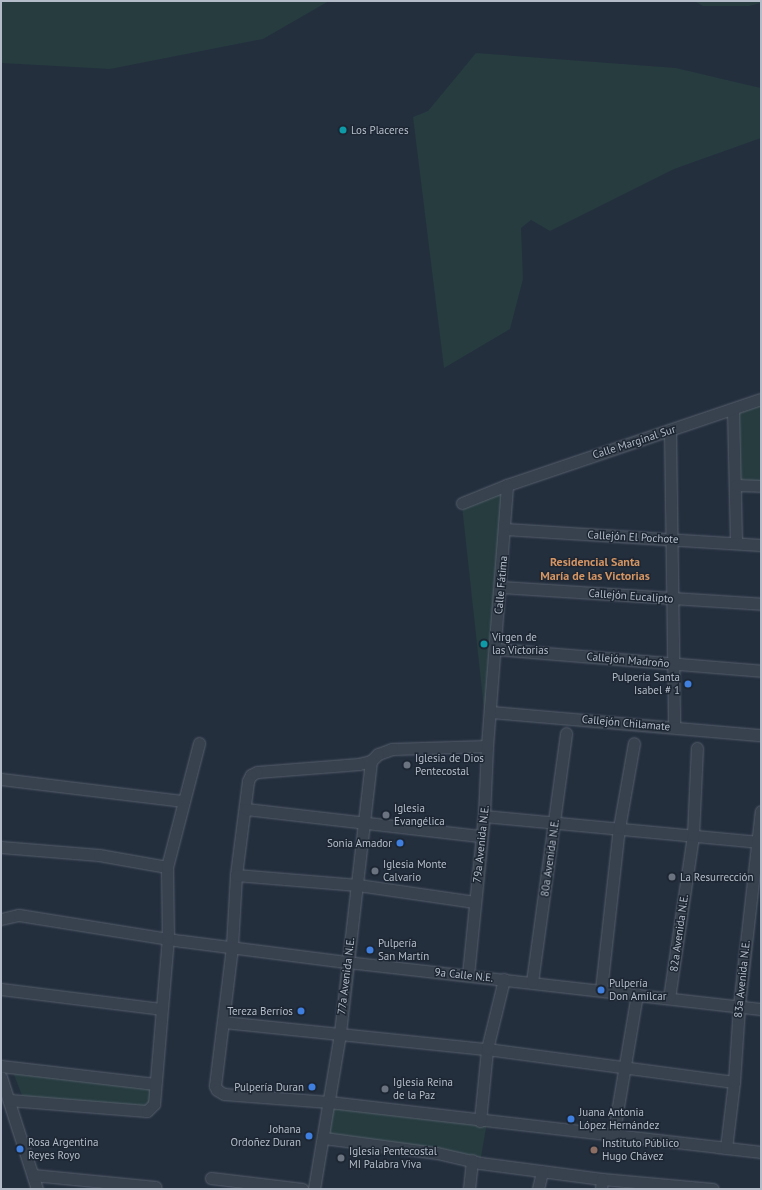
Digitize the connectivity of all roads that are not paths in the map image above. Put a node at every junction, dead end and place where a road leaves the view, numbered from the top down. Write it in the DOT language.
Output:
graph roads {
  1 [pos="761,399"];
  2 [pos="733,409"];
  3 [pos="670,430"];
  4 [pos="507,485"];
  5 [pos="736,485"];
  6 [pos="761,486"];
  7 [pos="462,504"];
  8 [pos="506,530"];
  9 [pos="672,539"];
  10 [pos="736,543"];
  11 [pos="761,544"];
  12 [pos="501,587"];
  13 [pos="673,599"];
  14 [pos="761,604"];
  15 [pos="496,649"];
  16 [pos="673,664"];
  17 [pos="761,671"];
  18 [pos="491,712"];
  19 [pos="674,727"];
  20 [pos="566,733"];
  21 [pos="761,735"];
  22 [pos="199,743"];
  23 [pos="634,743"];
  24 [pos="487,746"];
  25 [pos="697,748"];
  26 [pos="371,762"];
  27 [pos="1,779"];
  28 [pos="184,801"];
  29 [pos="246,809"];
  30 [pos="761,811"];
  31 [pos="484,816"];
  32 [pos="555,822"];
  33 [pos="364,823"];
  34 [pos="619,828"];
  35 [pos="693,835"];
  36 [pos="481,836"];
  37 [pos="760,842"];
  38 [pos="1,847"];
  39 [pos="167,867"];
  40 [pos="236,875"];
  41 [pos="358,885"];
  42 [pos="475,902"];
  43 [pos="1,919"];
  44 [pos="168,938"];
  45 [pos="232,947"];
  46 [pos="347,962"];
  47 [pos="468,975"];
  48 [pos="504,979"];
  49 [pos="532,982"];
  50 [pos="1,989"];
  51 [pos="601,990"];
  52 [pos="637,994"];
  53 [pos="669,998"];
  54 [pos="739,1006"];
  55 [pos="161,1009"];
  56 [pos="761,1009"];
  57 [pos="224,1022"];
  58 [pos="340,1033"];
  59 [pos="487,1049"];
  60 [pos="1,1066"];
  61 [pos="623,1068"];
  62 [pos="1,1077"];
  63 [pos="734,1082"];
  64 [pos="155,1084"];
  65 [pos="8,1100"];
  66 [pos="329,1102"];
  67 [pos="480,1121"];
  68 [pos="613,1136"];
  69 [pos="324,1138"];
  70 [pos="726,1148"];
  71 [pos="761,1152"];
  72 [pos="472,1160"];
  73 [pos="542,1171"];
  74 [pos="33,1175"];
  75 [pos="211,1178"];
  76 [pos="601,1184"];
  77 [pos="155,1188"];
  78 [pos="36,1189"];
  79 [pos="302,1189"];
  80 [pos="314,1189"];
  81 [pos="469,1189"];
  82 [pos="538,1189"];
  83 [pos="713,1189"];
  1 -- 2 [label="street, Calle Marginal Sur"];
  2 -- 3 [label="street, Calle Marginal Sur"];
  2 -- 5 [label="street"];
  3 -- 4 [label="street, Calle Marginal Sur"];
  3 -- 9 [label="street"];
  4 -- 7 [label="street, Calle Marginal Sur"];
  4 -- 8 [label="street, Calle Fátima"];
  5 -- 6 [label="street"];
  5 -- 10 [label="street"];
  8 -- 9 [label="street, Callejón El Pochote"];
  8 -- 12 [label="street, Calle Fátima"];
  9 -- 10 [label="street, Callejón El Pochote"];
  9 -- 13 [label="street"];
  10 -- 11 [label="street, Callejón El Pochote"];
  12 -- 13 [label="street, Callejón Eucalipto"];
  12 -- 15 [label="street, Calle Fátima"];
  13 -- 14 [label="street, Callejón Eucalipto"];
  13 -- 16 [label="street"];
  15 -- 16 [label="street, Callejón Madroño"];
  15 -- 18 [label="street, Calle Fátima"];
  16 -- 17 [label="street, Callejón Madroño"];
  16 -- 19 [label="street"];
  18 -- 19 [label="street, Callejón Chilamate"];
  18 -- 24 [label="street, 79a Avenida N.E."];
  19 -- 21 [label="street, Callejón Chilamate"];
  20 -- 32 [label="street, 80a Avenida N.E."];
  22 -- 28 [label="street"];
  23 -- 34 [label="street"];
  24 -- 26 [label="street"];
  24 -- 31 [label="street, 79a Avenida N.E."];
  25 -- 35 [label="street, 82a Avenida N.E."];
  26 -- 29 [label="street"];
  26 -- 33 [label="street, 77a Avenida N.E."];
  27 -- 28 [label="street"];
  28 -- 39 [label="street"];
  29 -- 33 [label="street"];
  29 -- 40 [label="street"];
  30 -- 37 [label="street, 83a Avenida N.E."];
  31 -- 32 [label="street"];
  31 -- 36 [label="street, 79a Avenida N.E."];
  32 -- 34 [label="street"];
  32 -- 49 [label="street, 80a Avenida N.E."];
  33 -- 36 [label="street"];
  33 -- 41 [label="street, 77a Avenida N.E."];
  34 -- 35 [label="street"];
  34 -- 51 [label="street"];
  35 -- 37 [label="street"];
  35 -- 53 [label="street, 82a Avenida N.E."];
  36 -- 42 [label="street, 79a Avenida N.E."];
  37 -- 54 [label="street, 83a Avenida N.E."];
  38 -- 39 [label="street"];
  39 -- 44 [label="street"];
  40 -- 41 [label="street"];
  40 -- 45 [label="street"];
  41 -- 42 [label="street"];
  41 -- 46 [label="street, 77a Avenida N.E."];
  42 -- 47 [label="street, 79a Avenida N.E."];
  43 -- 44 [label="street, 9a Calle N.E."];
  44 -- 45 [label="street, 9a Calle N.E."];
  44 -- 55 [label="street"];
  45 -- 46 [label="street, 9a Calle N.E."];
  45 -- 57 [label="street"];
  46 -- 47 [label="street, 9a Calle N.E."];
  46 -- 58 [label="street, 77a Avenida N.E."];
  47 -- 48 [label="street, 9a Calle N.E."];
  48 -- 49 [label="street, 9a Calle N.E."];
  48 -- 59 [label="street"];
  49 -- 51 [label="street, 9a Calle N.E."];
  50 -- 55 [label="street"];
  51 -- 52 [label="street, 9a Calle N.E."];
  52 -- 53 [label="street, 9a Calle N.E."];
  52 -- 61 [label="street"];
  53 -- 54 [label="street, 9a Calle N.E."];
  54 -- 56 [label="street, 9a Calle N.E."];
  54 -- 63 [label="street, 83a Avenida N.E."];
  55 -- 64 [label="street"];
  57 -- 58 [label="street"];
  57 -- 66 [label="street"];
  58 -- 59 [label="street"];
  58 -- 66 [label="street, 77a Avenida N.E."];
  59 -- 61 [label="street"];
  59 -- 67 [label="street"];
  60 -- 64 [label="street"];
  61 -- 63 [label="street"];
  61 -- 68 [label="street"];
  62 -- 65 [label="street"];
  63 -- 70 [label="street, 83a Avenida N.E."];
  64 -- 65 [label="street"];
  65 -- 74 [label="street"];
  66 -- 67 [label="street"];
  66 -- 69 [label="street, 77a Avenida N.E."];
  67 -- 68 [label="street"];
  68 -- 70 [label="street"];
  69 -- 72 [label="street"];
  69 -- 80 [label="street, 77a Avenida N.E."];
  70 -- 71 [label="street"];
  72 -- 73 [label="street"];
  72 -- 81 [label="street"];
  73 -- 76 [label="street"];
  73 -- 82 [label="street"];
  74 -- 77 [label="street"];
  74 -- 78 [label="street"];
  75 -- 79 [label="street"];
  76 -- 83 [label="street"];
}
